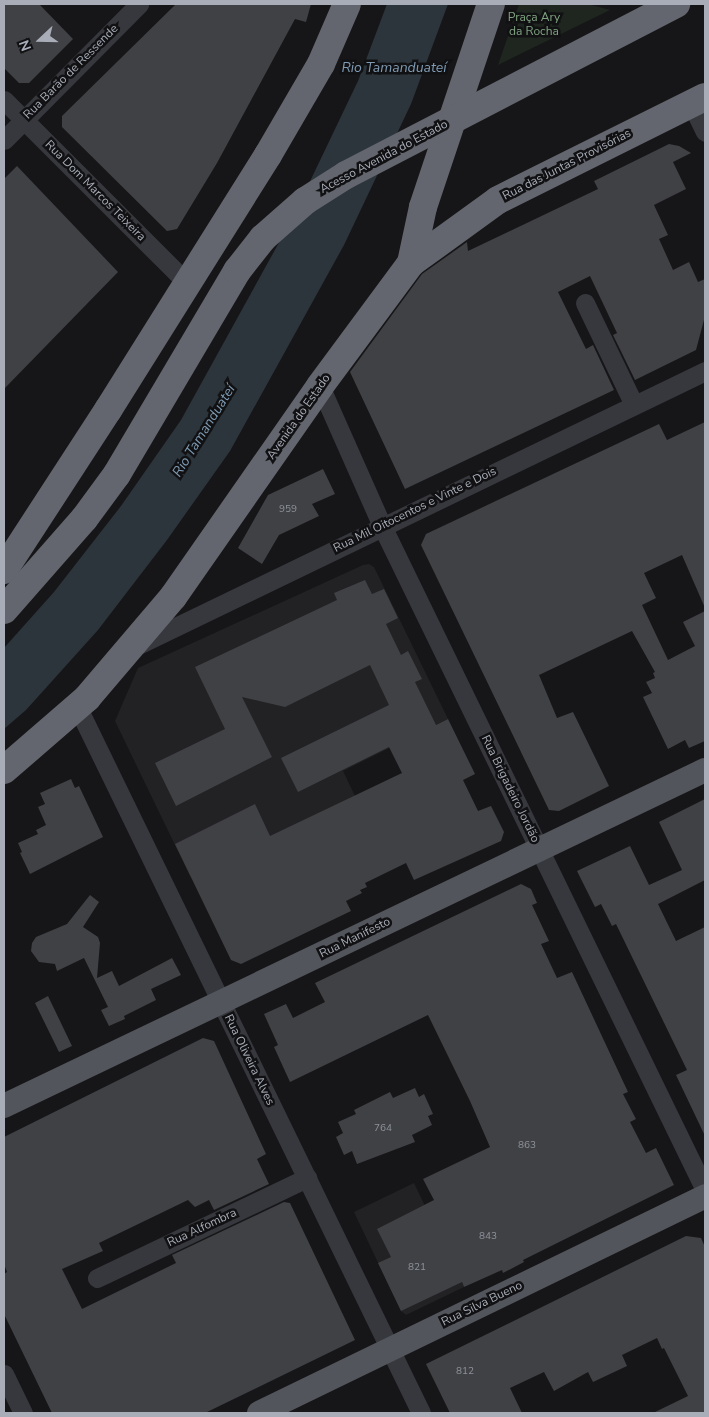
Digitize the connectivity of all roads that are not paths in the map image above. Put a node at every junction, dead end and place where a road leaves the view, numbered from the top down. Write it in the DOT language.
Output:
graph roads {
  1 [pos="139,4"];
  2 [pos="347,4"];
  3 [pos="491,4"];
  4 [pos="676,4"];
  5 [pos="4,100"];
  6 [pos="698,100"];
  7 [pos="23,120"];
  8 [pos="705,132"];
  9 [pos="4,140"];
  10 [pos="411,263"];
  11 [pos="187,283"];
  12 [pos="585,304"];
  13 [pos="705,371"];
  14 [pos="320,386"];
  15 [pos="634,405"];
  16 [pos="382,526"];
  17 [pos="4,570"];
  18 [pos="4,610"];
  19 [pos="126,651"];
  20 [pos="77,706"];
  21 [pos="4,770"];
  22 [pos="705,770"];
  23 [pos="540,850"];
  24 [pos="222,1002"];
  25 [pos="4,1106"];
  26 [pos="307,1178"];
  27 [pos="705,1190"];
  28 [pos="705,1196"];
  29 [pos="97,1278"];
  30 [pos="390,1349"];
  31 [pos="4,1374"];
  32 [pos="23,1413"];
  33 [pos="259,1413"];
  34 [pos="421,1413"];
  1 -- 7 [label="street, Rua Barão de Ressende"];
  2 -- 11 [label="highway"];
  3 -- 10 [label="highway, Avenida do Estado"];
  4 -- 18 [label="highway, Acesso Avenida do Estado, bridge"];
  5 -- 7 [label="street, Rua Dom Marcos Teixeira"];
  6 -- 8 [label="street"];
  6 -- 10 [label="highway, Rua das Juntas Provisórias"];
  7 -- 9 [label="street, Rua Barão de Ressende"];
  7 -- 11 [label="street, Rua Dom Marcos Teixeira"];
  10 -- 14 [label="highway, Avenida do Estado"];
  11 -- 17 [label="highway"];
  12 -- 15 [label="street"];
  13 -- 15 [label="street, Rua Mil Oitocentos e Vinte e Dois"];
  14 -- 16 [label="street, Rua Brigadeiro Jordão"];
  14 -- 19 [label="highway, Avenida do Estado"];
  15 -- 16 [label="street, Rua Mil Oitocentos e Vinte e Dois"];
  16 -- 19 [label="street, Rua Mil Oitocentos e Vinte e Dois"];
  16 -- 23 [label="street, Rua Brigadeiro Jordão"];
  19 -- 20 [label="highway, Avenida do Estado"];
  20 -- 21 [label="highway, Avenida do Estado"];
  20 -- 24 [label="street, Rua Oliveira Alves"];
  22 -- 23 [label="main road, Rua Manifesto"];
  23 -- 24 [label="main road, Rua Manifesto"];
  23 -- 27 [label="street, Rua Brigadeiro Jordão"];
  24 -- 25 [label="main road, Rua Manifesto"];
  24 -- 26 [label="street, Rua Oliveira Alves"];
  26 -- 29 [label="street, Rua Alfombra"];
  26 -- 30 [label="street, Rua Oliveira Alves"];
  28 -- 30 [label="main road, Rua Silva Bueno"];
  30 -- 33 [label="main road, Rua Silva Bueno"];
  30 -- 34 [label="street, Rua Oliveira Alves"];
  31 -- 32 [label="street"];
}
